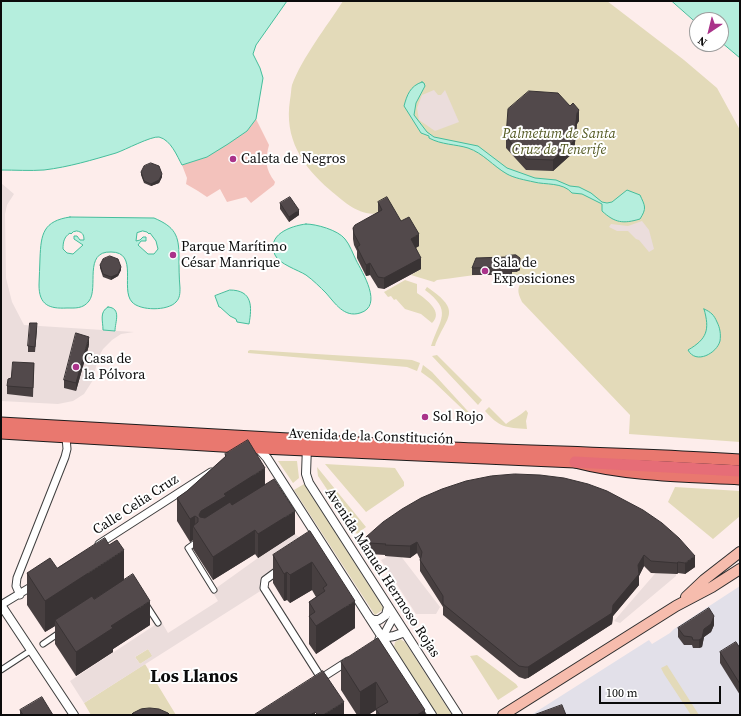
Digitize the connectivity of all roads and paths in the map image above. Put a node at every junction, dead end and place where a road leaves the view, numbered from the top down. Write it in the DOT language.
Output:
graph roads {
  1 [pos="1,423"];
  2 [pos="1,433"];
  3 [pos="66,437"];
  4 [pos="308,444"];
  5 [pos="258,448"];
  6 [pos="740,460"];
  7 [pos="575,462"];
  8 [pos="215,469"];
  9 [pos="740,471"];
  10 [pos="740,479"];
  11 [pos="195,543"];
  12 [pos="96,546"];
  13 [pos="740,552"];
  14 [pos="285,566"];
  15 [pos="740,569"];
  16 [pos="42,580"];
  17 [pos="214,590"];
  18 [pos="20,595"];
  19 [pos="145,604"];
  20 [pos="1,605"];
  21 [pos="676,606"];
  22 [pos="388,607"];
  23 [pos="369,616"];
  24 [pos="394,616"];
  25 [pos="158,623"];
  26 [pos="63,630"];
  27 [pos="405,632"];
  28 [pos="382,638"];
  29 [pos="374,643"];
  30 [pos="43,644"];
  31 [pos="30,651"];
  32 [pos="353,658"];
  33 [pos="1,670"];
  34 [pos="321,678"];
  35 [pos="313,683"];
  36 [pos="328,689"];
  37 [pos="74,715"];
  38 [pos="432,715"];
  39 [pos="458,715"];
  40 [pos="503,715"];
  1 -- 4 [label="main road, Avenida de la Constitución"];
  2 -- 3 [label="main road, Avenida de la Constitución"];
  3 -- 5 [label="main road, Avenida de la Constitución"];
  3 -- 18 [label="street"];
  4 -- 5 [label="main road, Avenida de la Constitución"];
  4 -- 6 [label="main road, Avenida de la Constitución"];
  4 -- 7 [label="main road, Avenida de la Constitución"];
  4 -- 22 [label="street, Avenida Manuel Hermoso Rojas"];
  5 -- 23 [label="street"];
  7 -- 9 [label="highway, Avenida de la Constitución"];
  7 -- 10 [label="main road"];
  8 -- 12 [label="street, Calle Celia Cruz"];
  11 -- 17 [label="street"];
  13 -- 21 [label="main road"];
  14 -- 34 [label="street"];
  15 -- 21 [label="main road"];
  16 -- 18 [label="street"];
  18 -- 20 [label="street"];
  19 -- 25 [label="street"];
  20 -- 31 [label="street"];
  21 -- 40 [label="main road"];
  22 -- 23 [label="street"];
  22 -- 24 [label="street, Avenida Manuel Hermoso Rojas"];
  23 -- 28 [label="street"];
  24 -- 27 [label="street, Avenida Manuel Hermoso Rojas"];
  24 -- 28 [label="street"];
  26 -- 30 [label="street"];
  27 -- 28 [label="street"];
  27 -- 39 [label="street, Avenida Manuel Hermoso Rojas"];
  28 -- 29 [label="street"];
  28 -- 38 [label="street"];
  31 -- 33 [label="street"];
  31 -- 37 [label="street"];
  32 -- 34 [label="street"];
  34 -- 35 [label="street"];
  34 -- 36 [label="street"];
}
